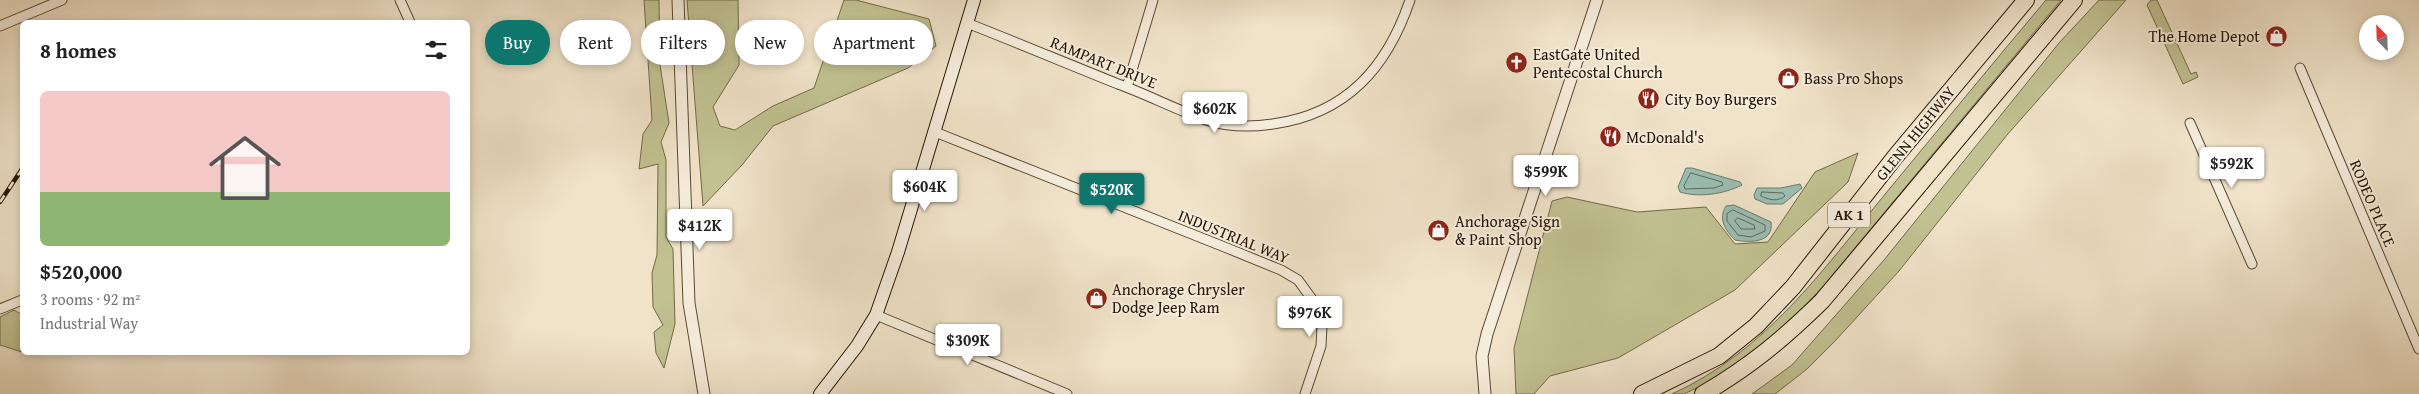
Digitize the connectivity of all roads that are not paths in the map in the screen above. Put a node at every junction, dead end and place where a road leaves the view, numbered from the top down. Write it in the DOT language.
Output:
graph roads {
  1 [pos="62,0"];
  2 [pos="400,0"];
  3 [pos="678,0"];
  4 [pos="974,0"];
  5 [pos="1153,0"];
  6 [pos="1410,0"];
  7 [pos="1597,0"];
  8 [pos="2026,0"];
  9 [pos="2074,0"];
  10 [pos="409,20"];
  11 [pos="967,24"];
  12 [pos="0,26"];
  13 [pos="2300,68"];
  14 [pos="1127,87"];
  15 [pos="2190,123"];
  16 [pos="935,132"];
  17 [pos="2252,264"];
  18 [pos="20,301"];
  19 [pos="0,309"];
  20 [pos="876,315"];
  21 [pos="2419,350"];
  22 [pos="704,394"];
  23 [pos="820,394"];
  24 [pos="1064,394"];
  25 [pos="1306,394"];
  26 [pos="1485,394"];
  27 [pos="1642,394"];
  28 [pos="1703,394"];
  1 -- 12 [label="street"];
  2 -- 10 [label="street"];
  3 -- 22 [label="street"];
  4 -- 11 [label="main road"];
  5 -- 14 [label="street"];
  6 -- 14 [label="street, RAMPART DRIVE"];
  7 -- 26 [label="street"];
  8 -- 27 [label="highway, GLENN HIGHWAY / AK 1"];
  9 -- 28 [label="highway, AK 1"];
  11 -- 14 [label="street, RAMPART DRIVE"];
  11 -- 16 [label="main road"];
  13 -- 21 [label="street, RODEO PLACE"];
  15 -- 17 [label="street"];
  16 -- 20 [label="main road"];
  16 -- 25 [label="street, INDUSTRIAL WAY"];
  18 -- 19 [label="street"];
  20 -- 23 [label="main road"];
  20 -- 24 [label="street"];
}
